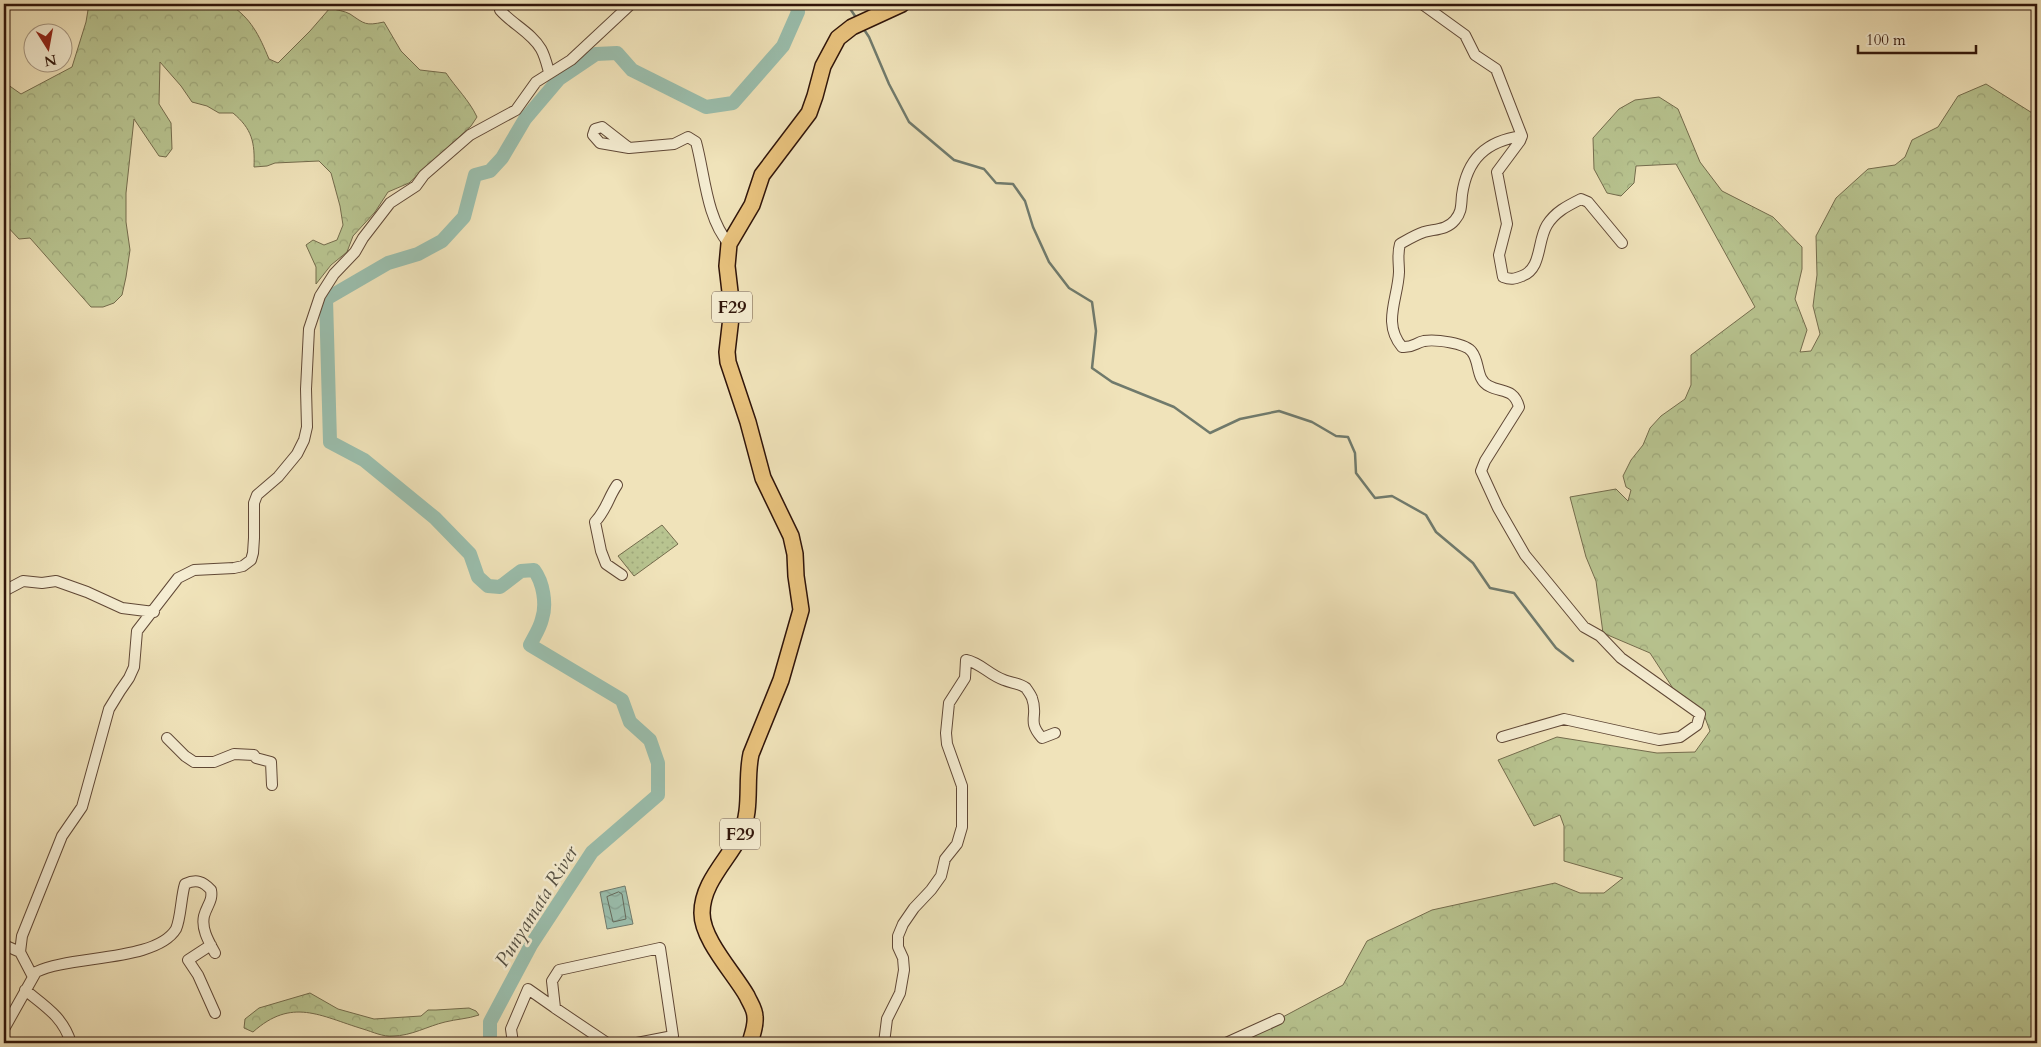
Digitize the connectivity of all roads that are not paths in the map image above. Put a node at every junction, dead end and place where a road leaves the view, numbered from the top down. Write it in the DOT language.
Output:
graph roads {
  1 [pos="631,4"];
  2 [pos="902,4"];
  3 [pos="1422,4"];
  4 [pos="500,10"];
  5 [pos="549,72"];
  6 [pos="1522,136"];
  7 [pos="629,148"];
  8 [pos="1622,243"];
  9 [pos="729,244"];
  10 [pos="617,485"];
  11 [pos="622,576"];
  12 [pos="4,591"];
  13 [pos="154,612"];
  14 [pos="1056,734"];
  15 [pos="1502,737"];
  16 [pos="167,738"];
  17 [pos="272,785"];
  18 [pos="4,945"];
  19 [pos="20,952"];
  20 [pos="32,975"];
  21 [pos="25,990"];
  22 [pos="216,1013"];
  23 [pos="1279,1019"];
  24 [pos="4,1029"];
  25 [pos="71,1043"];
  26 [pos="513,1043"];
  27 [pos="607,1043"];
  28 [pos="637,1043"];
  29 [pos="750,1043"];
  30 [pos="884,1043"];
  31 [pos="1226,1043"];
  1 -- 5 [label="street"];
  2 -- 9 [label="main road, F29"];
  3 -- 6 [label="street"];
  4 -- 5 [label="street"];
  5 -- 13 [label="street"];
  6 -- 8 [label="street"];
  6 -- 15 [label="street"];
  7 -- 9 [label="street"];
  9 -- 29 [label="main road, F29"];
  10 -- 11 [label="street"];
  12 -- 13 [label="street"];
  13 -- 19 [label="street"];
  14 -- 30 [label="street"];
  16 -- 17 [label="street"];
  18 -- 19 [label="street"];
  19 -- 20 [label="street"];
  20 -- 21 [label="street"];
  20 -- 22 [label="street"];
  21 -- 24 [label="street"];
  21 -- 25 [label="street"];
  23 -- 31 [label="street"];
  26 -- 27 [label="street"];
  27 -- 28 [label="street"];
}
